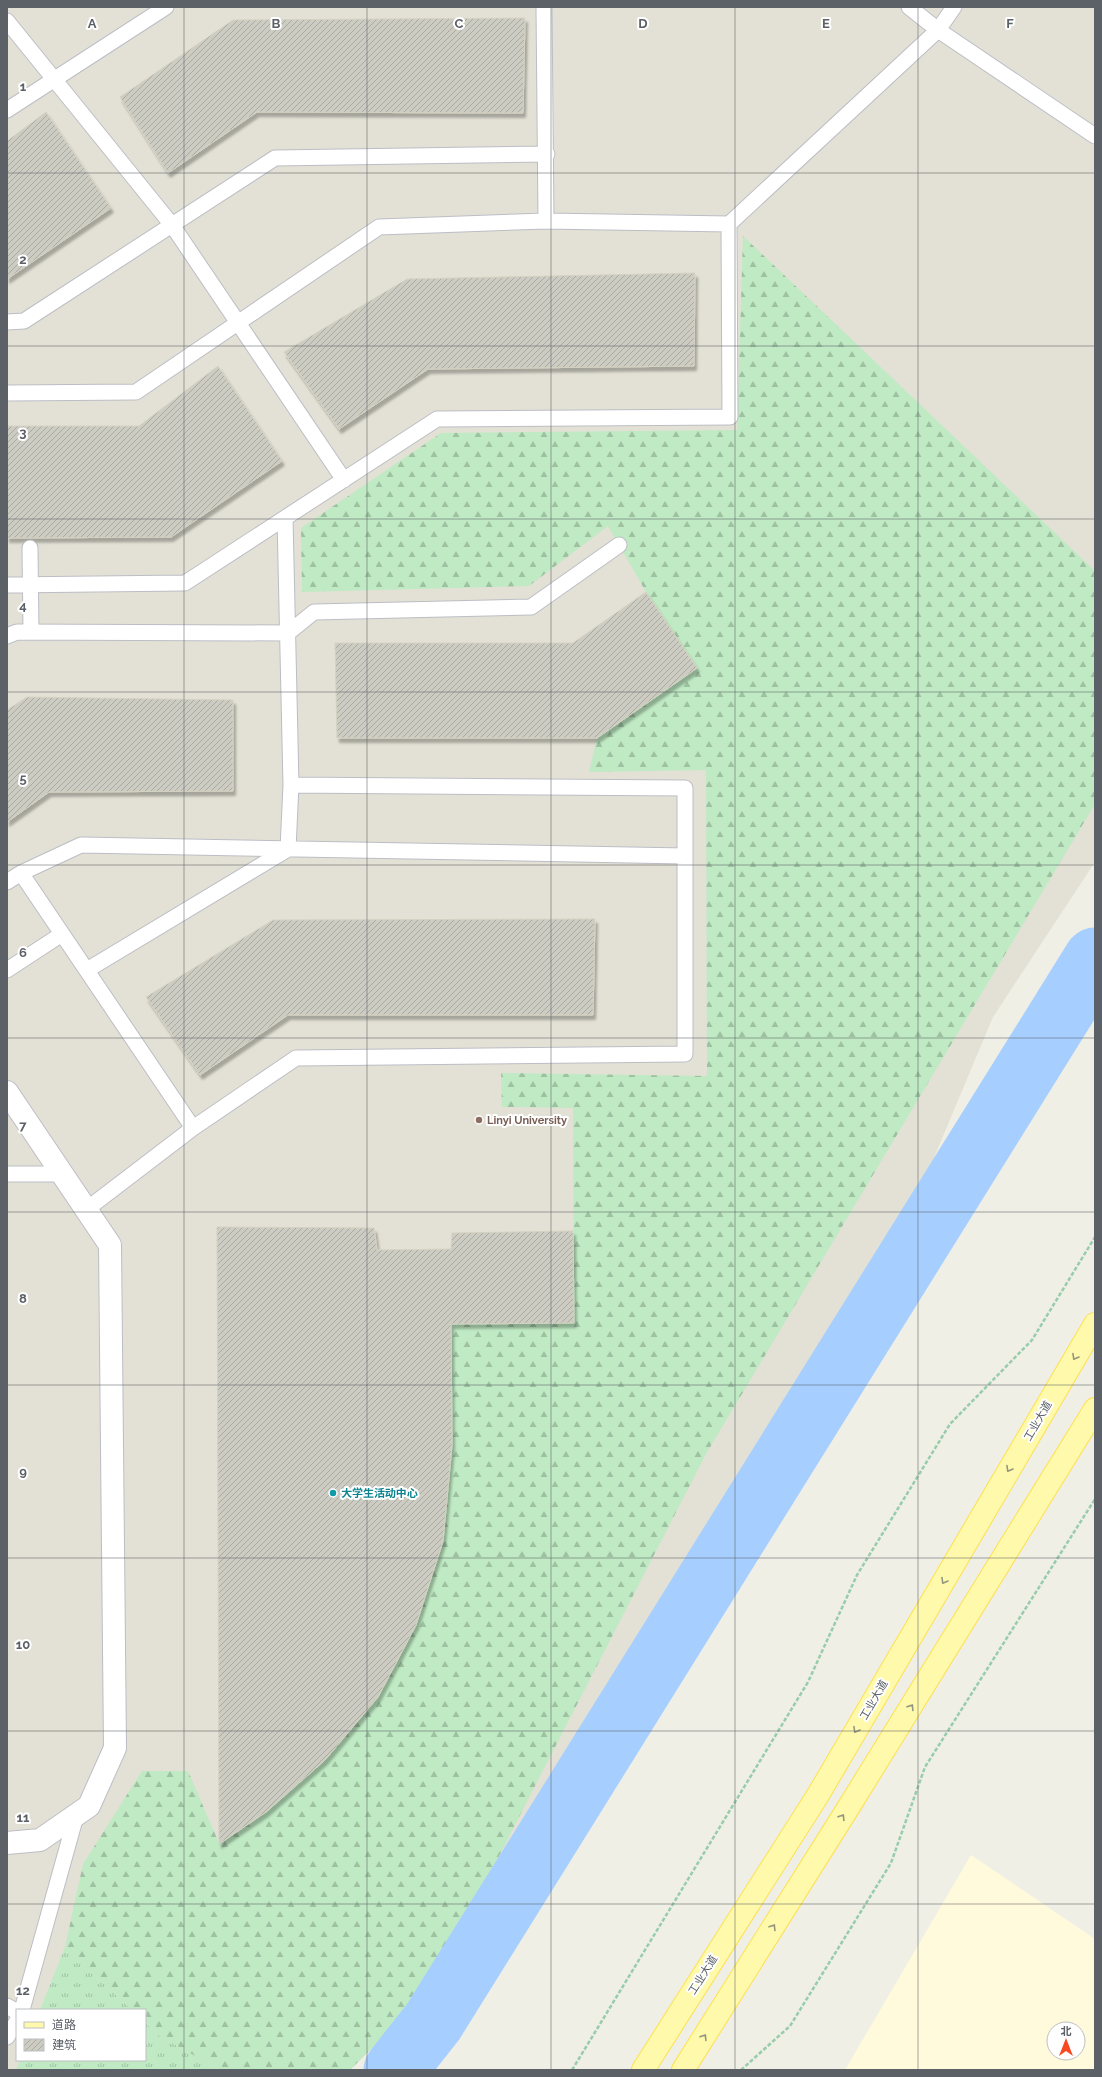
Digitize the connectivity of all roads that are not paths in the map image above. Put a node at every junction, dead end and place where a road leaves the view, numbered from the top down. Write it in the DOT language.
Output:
graph roads {
  1 [pos="166,7"];
  2 [pos="544,7"];
  3 [pos="909,7"];
  4 [pos="954,7"];
  5 [pos="7,21"];
  6 [pos="938,30"];
  7 [pos="54,79"];
  8 [pos="7,110"];
  9 [pos="1095,136"];
  10 [pos="547,154"];
  11 [pos="546,221"];
  12 [pos="730,224"];
  13 [pos="172,225"];
  14 [pos="7,322"];
  15 [pos="239,324"];
  16 [pos="7,393"];
  17 [pos="344,480"];
  18 [pos="285,518"];
  19 [pos="619,545"];
  20 [pos="30,548"];
  21 [pos="7,585"];
  22 [pos="31,585"];
  23 [pos="31,632"];
  24 [pos="288,633"];
  25 [pos="7,636"];
  26 [pos="291,785"];
  27 [pos="288,849"];
  28 [pos="684,856"];
  29 [pos="21,873"];
  30 [pos="7,882"];
  31 [pos="62,934"];
  32 [pos="7,970"];
  33 [pos="87,970"];
  34 [pos="7,1092"];
  35 [pos="193,1128"];
  36 [pos="7,1174"];
  37 [pos="63,1174"];
  38 [pos="87,1208"];
  39 [pos="1095,1324"];
  40 [pos="1095,1410"];
  41 [pos="76,1816"];
  42 [pos="7,1843"];
  43 [pos="7,2006"];
  44 [pos="22,2009"];
  45 [pos="16,2011"];
  46 [pos="16,2023"];
  47 [pos="7,2037"];
  48 [pos="643,2070"];
  49 [pos="683,2070"];
  1 -- 7 [label="lane"];
  2 -- 10 [label="lane"];
  3 -- 6 [label="lane"];
  4 -- 6 [label="lane"];
  5 -- 7 [label="lane"];
  6 -- 9 [label="lane"];
  6 -- 12 [label="lane"];
  7 -- 8 [label="lane"];
  7 -- 13 [label="lane"];
  10 -- 11 [label="lane"];
  10 -- 13 [label="lane"];
  11 -- 12 [label="lane"];
  11 -- 15 [label="lane"];
  12 -- 17 [label="lane"];
  13 -- 14 [label="lane"];
  13 -- 15 [label="lane"];
  15 -- 16 [label="lane"];
  15 -- 17 [label="lane"];
  17 -- 18 [label="lane"];
  18 -- 22 [label="lane"];
  18 -- 24 [label="lane"];
  19 -- 24 [label="lane"];
  20 -- 22 [label="lane"];
  21 -- 22 [label="lane"];
  22 -- 23 [label="lane"];
  23 -- 24 [label="lane"];
  23 -- 25 [label="lane"];
  24 -- 26 [label="lane"];
  26 -- 27 [label="lane"];
  26 -- 28 [label="lane"];
  27 -- 28 [label="lane"];
  27 -- 29 [label="lane"];
  27 -- 33 [label="lane"];
  28 -- 35 [label="lane"];
  29 -- 30 [label="lane"];
  29 -- 31 [label="lane"];
  31 -- 32 [label="lane"];
  31 -- 33 [label="lane"];
  33 -- 35 [label="lane"];
  34 -- 37 [label="street"];
  35 -- 38 [label="lane"];
  36 -- 37 [label="lane"];
  37 -- 38 [label="street"];
  38 -- 41 [label="street"];
  39 -- 48 [label="main road, 工业大道, one-way"];
  49 -- 40 [label="main road, one-way"];
  41 -- 42 [label="street"];
  41 -- 44 [label="lane"];
  43 -- 45 [label="lane"];
  46 -- 47 [label="lane"];
}
